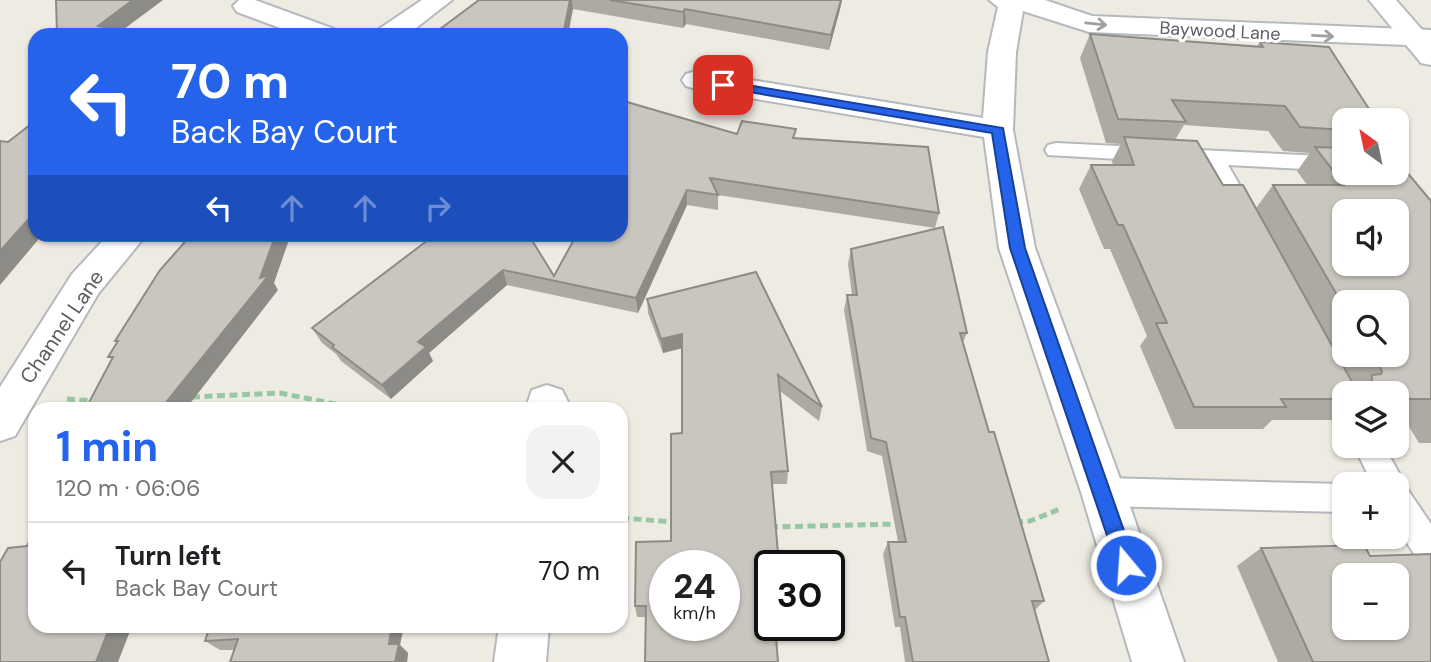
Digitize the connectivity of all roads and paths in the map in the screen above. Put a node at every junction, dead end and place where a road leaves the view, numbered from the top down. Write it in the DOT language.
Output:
graph roads {
  1 [pos="439,0"];
  2 [pos="1382,0"];
  3 [pos="1020,1"];
  4 [pos="246,6"];
  5 [pos="305,28"];
  6 [pos="399,28"];
  7 [pos="1425,44"];
  8 [pos="696,80"];
  9 [pos="998,130"];
  10 [pos="1056,150"];
  11 [pos="1213,157"];
  12 [pos="1332,163"];
  13 [pos="123,242"];
  14 [pos="1259,242"];
  15 [pos="24,383"];
  16 [pos="184,397"];
  17 [pos="101,400"];
  18 [pos="325,402"];
  19 [pos="0,423"];
  20 [pos="1103,492"];
  21 [pos="1332,498"];
  22 [pos="628,518"];
  23 [pos="1409,518"];
  24 [pos="677,522"];
  25 [pos="1003,522"];
  26 [pos="908,524"];
  27 [pos="760,528"];
  28 [pos="1431,552"];
  29 [pos="523,633"];
  30 [pos="520,662"];
  31 [pos="1158,662"];
  1 -- 6 [label="street"];
  2 -- 7 [label="street"];
  3 -- 7 [label="street, Baywood Lane, one-way"];
  3 -- 9 [label="street"];
  4 -- 5 [label="street"];
  8 -- 9 [label="street"];
  9 -- 20 [label="street"];
  10 -- 11 [label="lane"];
  11 -- 12 [label="lane"];
  11 -- 14 [label="lane"];
  13 -- 15 [label="street, Channel Lane"];
  15 -- 17 [label="path"];
  15 -- 19 [label="street, Channel Lane"];
  16 -- 18 [label="path"];
  20 -- 21 [label="lane"];
  20 -- 25 [label="path"];
  20 -- 31 [label="street"];
  22 -- 24 [label="path"];
  23 -- 28 [label="lane"];
  26 -- 27 [label="path"];
  29 -- 30 [label="street"];
}
